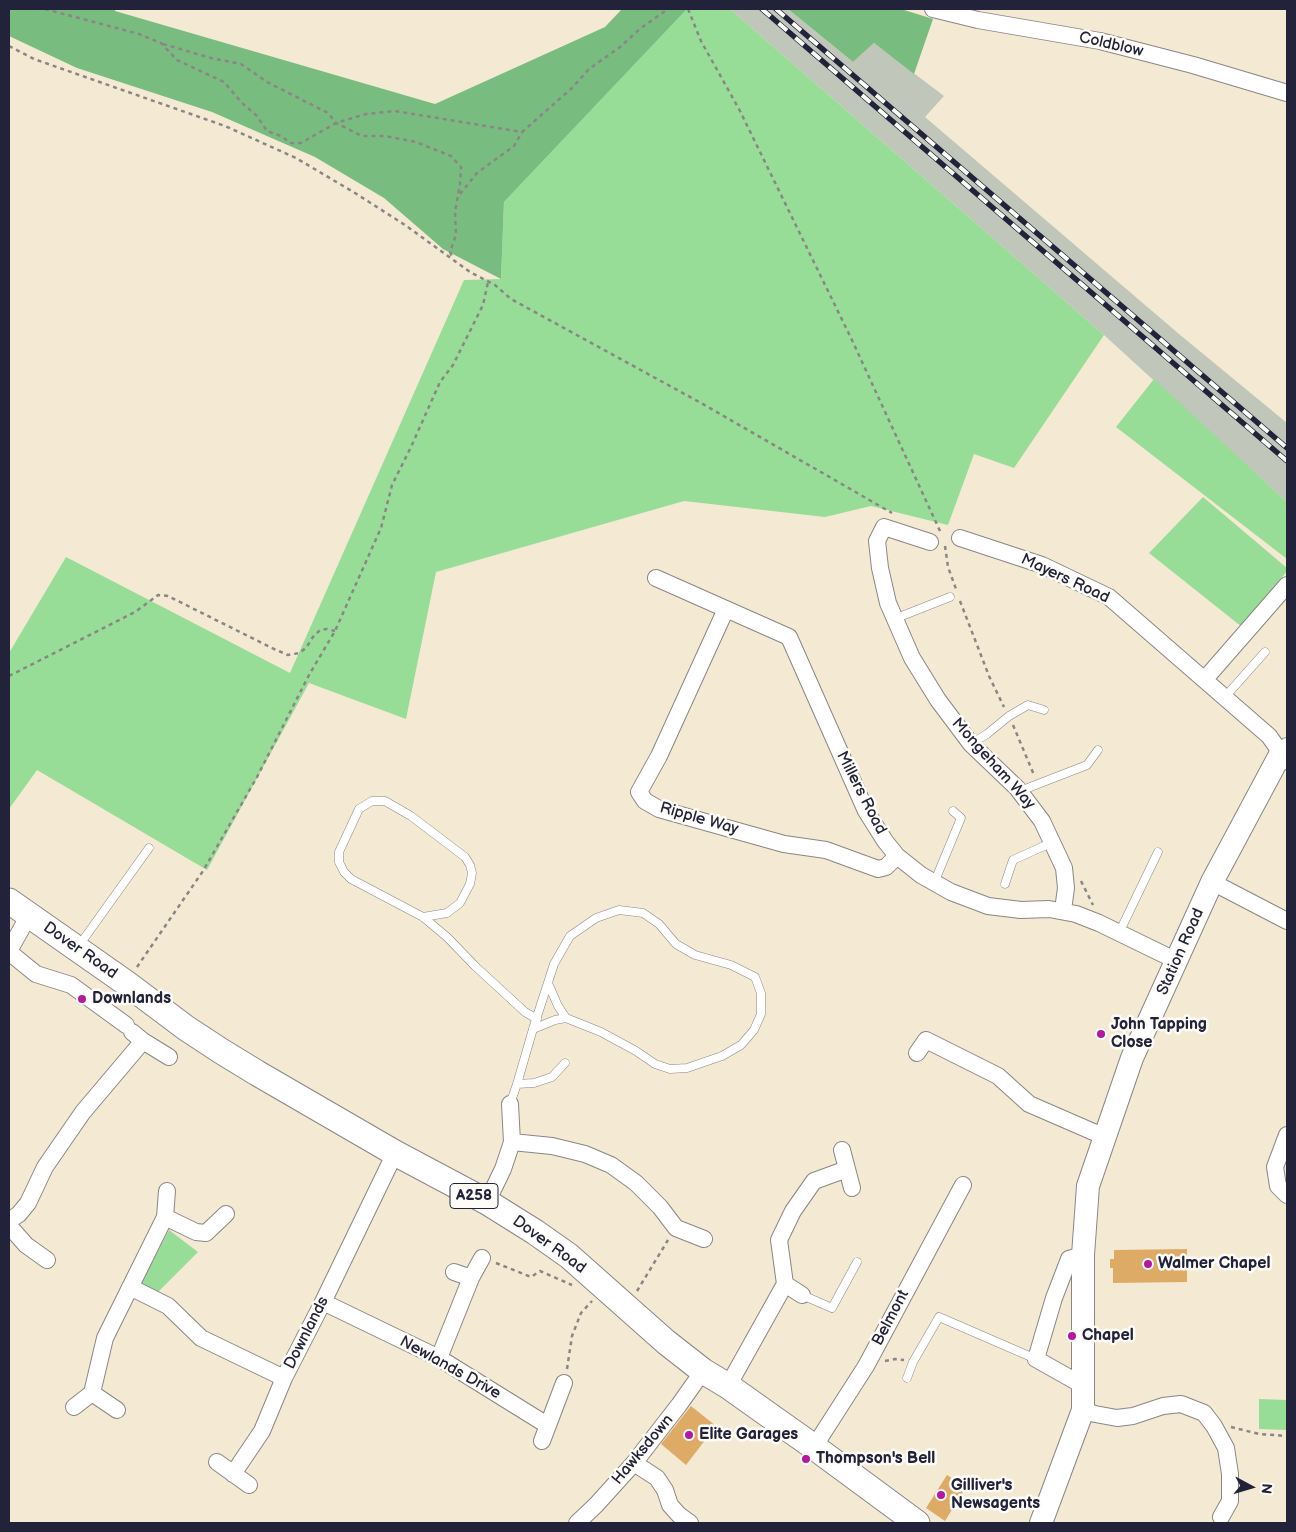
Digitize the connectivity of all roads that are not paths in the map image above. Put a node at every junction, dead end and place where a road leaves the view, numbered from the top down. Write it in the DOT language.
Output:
graph roads {
  1 [pos="933,9"];
  2 [pos="1287,93"];
  3 [pos="936,537"];
  4 [pos="960,538"];
  5 [pos="656,578"];
  6 [pos="1287,585"];
  7 [pos="950,597"];
  8 [pos="726,609"];
  9 [pos="894,619"];
  10 [pos="1265,652"];
  11 [pos="1205,679"];
  12 [pos="1225,697"];
  13 [pos="1044,710"];
  14 [pos="970,744"];
  15 [pos="1098,750"];
  16 [pos="1285,752"];
  17 [pos="1020,791"];
  18 [pos="953,811"];
  19 [pos="1053,842"];
  20 [pos="148,848"];
  21 [pos="1158,852"];
  22 [pos="897,856"];
  23 [pos="1212,882"];
  24 [pos="934,883"];
  25 [pos="1005,884"];
  26 [pos="9,901"];
  27 [pos="1063,910"];
  28 [pos="29,915"];
  29 [pos="423,917"];
  30 [pos="1287,921"];
  31 [pos="1120,933"];
  32 [pos="77,949"];
  33 [pos="9,952"];
  34 [pos="1177,961"];
  35 [pos="548,983"];
  36 [pos="566,1018"];
  37 [pos="537,1019"];
  38 [pos="534,1029"];
  39 [pos="134,1033"];
  40 [pos="917,1053"];
  41 [pos="169,1057"];
  42 [pos="565,1063"];
  43 [pos="517,1084"];
  44 [pos="510,1104"];
  45 [pos="1287,1135"];
  46 [pos="1104,1137"];
  47 [pos="512,1142"];
  48 [pos="842,1150"];
  49 [pos="395,1153"];
  50 [pos="847,1169"];
  51 [pos="963,1185"];
  52 [pos="852,1188"];
  53 [pos="167,1191"];
  54 [pos="1287,1195"];
  55 [pos="487,1202"];
  56 [pos="226,1214"];
  57 [pos="165,1217"];
  58 [pos="704,1239"];
  59 [pos="1083,1255"];
  60 [pos="482,1258"];
  61 [pos="47,1260"];
  62 [pos="857,1262"];
  63 [pos="454,1272"];
  64 [pos="471,1278"];
  65 [pos="785,1284"];
  66 [pos="130,1286"];
  67 [pos="802,1295"];
  68 [pos="323,1302"];
  69 [pos="439,1358"];
  70 [pos="1036,1359"];
  71 [pos="703,1371"];
  72 [pos="284,1378"];
  73 [pos="907,1378"];
  74 [pos="564,1383"];
  75 [pos="728,1386"];
  76 [pos="1084,1386"];
  77 [pos="92,1393"];
  78 [pos="74,1407"];
  79 [pos="118,1410"];
  80 [pos="1083,1410"];
  81 [pos="547,1425"];
  82 [pos="542,1441"];
  83 [pos="814,1447"];
  84 [pos="217,1462"];
  85 [pos="634,1463"];
  86 [pos="233,1474"];
  87 [pos="249,1484"];
  88 [pos="1221,1517"];
  89 [pos="576,1523"];
  90 [pos="690,1523"];
  91 [pos="917,1523"];
  92 [pos="1041,1523"];
  1 -- 2 [label="street, Coldblow"];
  3 -- 9 [label="street, Mongeham Way"];
  4 -- 11 [label="street, Mayers Road"];
  5 -- 8 [label="street, Millers Road"];
  6 -- 11 [label="street"];
  7 -- 9 [label="lane"];
  8 -- 22 [label="street, Millers Road"];
  8 -- 22 [label="street, Ripple Way"];
  9 -- 14 [label="street, Mongeham Way"];
  10 -- 12 [label="lane"];
  11 -- 12 [label="street, Mayers Road"];
  12 -- 16 [label="street, Mayers Road"];
  13 -- 14 [label="lane"];
  14 -- 17 [label="street, Mongeham Way"];
  15 -- 17 [label="lane"];
  16 -- 23 [label="street, Station Road"];
  17 -- 19 [label="street, Mongeham Way"];
  18 -- 24 [label="lane"];
  19 -- 25 [label="lane"];
  19 -- 27 [label="street, Mongeham Way"];
  20 -- 32 [label="lane"];
  21 -- 31 [label="lane"];
  22 -- 24 [label="street, Millers Road"];
  23 -- 30 [label="street"];
  23 -- 34 [label="street, Station Road"];
  24 -- 27 [label="street, Millers Road"];
  26 -- 28 [label="main road, Dover Road / A258"];
  27 -- 31 [label="street, Millers Road"];
  28 -- 32 [label="main road, Dover Road / A258"];
  28 -- 33 [label="street"];
  29 -- 29 [label="lane"];
  29 -- 37 [label="lane"];
  31 -- 34 [label="street, Millers Road"];
  32 -- 49 [label="main road, Dover Road / A258"];
  33 -- 39 [label="street"];
  34 -- 46 [label="street, Station Road"];
  35 -- 36 [label="lane"];
  35 -- 36 [label="lane"];
  35 -- 37 [label="lane"];
  36 -- 38 [label="lane"];
  37 -- 38 [label="lane"];
  38 -- 43 [label="lane"];
  39 -- 41 [label="street"];
  39 -- 61 [label="street"];
  40 -- 46 [label="street"];
  42 -- 43 [label="lane"];
  43 -- 44 [label="lane"];
  44 -- 47 [label="street"];
  45 -- 54 [label="street"];
  46 -- 59 [label="street, Station Road"];
  47 -- 55 [label="street"];
  47 -- 58 [label="street"];
  48 -- 50 [label="street"];
  49 -- 55 [label="main road, Dover Road / A258"];
  49 -- 68 [label="street, Downlands"];
  50 -- 52 [label="street"];
  50 -- 65 [label="street"];
  51 -- 83 [label="street, Belmont"];
  53 -- 57 [label="street"];
  55 -- 71 [label="main road, Dover Road / A258"];
  56 -- 57 [label="street"];
  57 -- 66 [label="street"];
  59 -- 70 [label="street"];
  59 -- 76 [label="street, Station Road"];
  60 -- 64 [label="street"];
  62 -- 67 [label="lane"];
  63 -- 64 [label="street"];
  64 -- 69 [label="street"];
  65 -- 67 [label="street"];
  65 -- 75 [label="street"];
  66 -- 72 [label="street"];
  66 -- 77 [label="street"];
  68 -- 69 [label="street, Newlands Drive"];
  68 -- 72 [label="street, Downlands"];
  69 -- 81 [label="street, Newlands Drive"];
  70 -- 73 [label="lane"];
  70 -- 76 [label="street"];
  71 -- 75 [label="main road, Dover Road / A258"];
  71 -- 85 [label="street, Hawksdown"];
  72 -- 86 [label="street, Downlands"];
  74 -- 81 [label="street"];
  75 -- 83 [label="main road, Dover Road / A258"];
  76 -- 80 [label="street, Station Road"];
  77 -- 78 [label="street"];
  77 -- 79 [label="street"];
  80 -- 88 [label="street"];
  80 -- 92 [label="street, Station Road"];
  81 -- 82 [label="street"];
  83 -- 91 [label="main road, Dover Road / A258"];
  84 -- 86 [label="street"];
  85 -- 89 [label="street, Hawksdown"];
  85 -- 90 [label="street"];
  86 -- 87 [label="street"];
}
